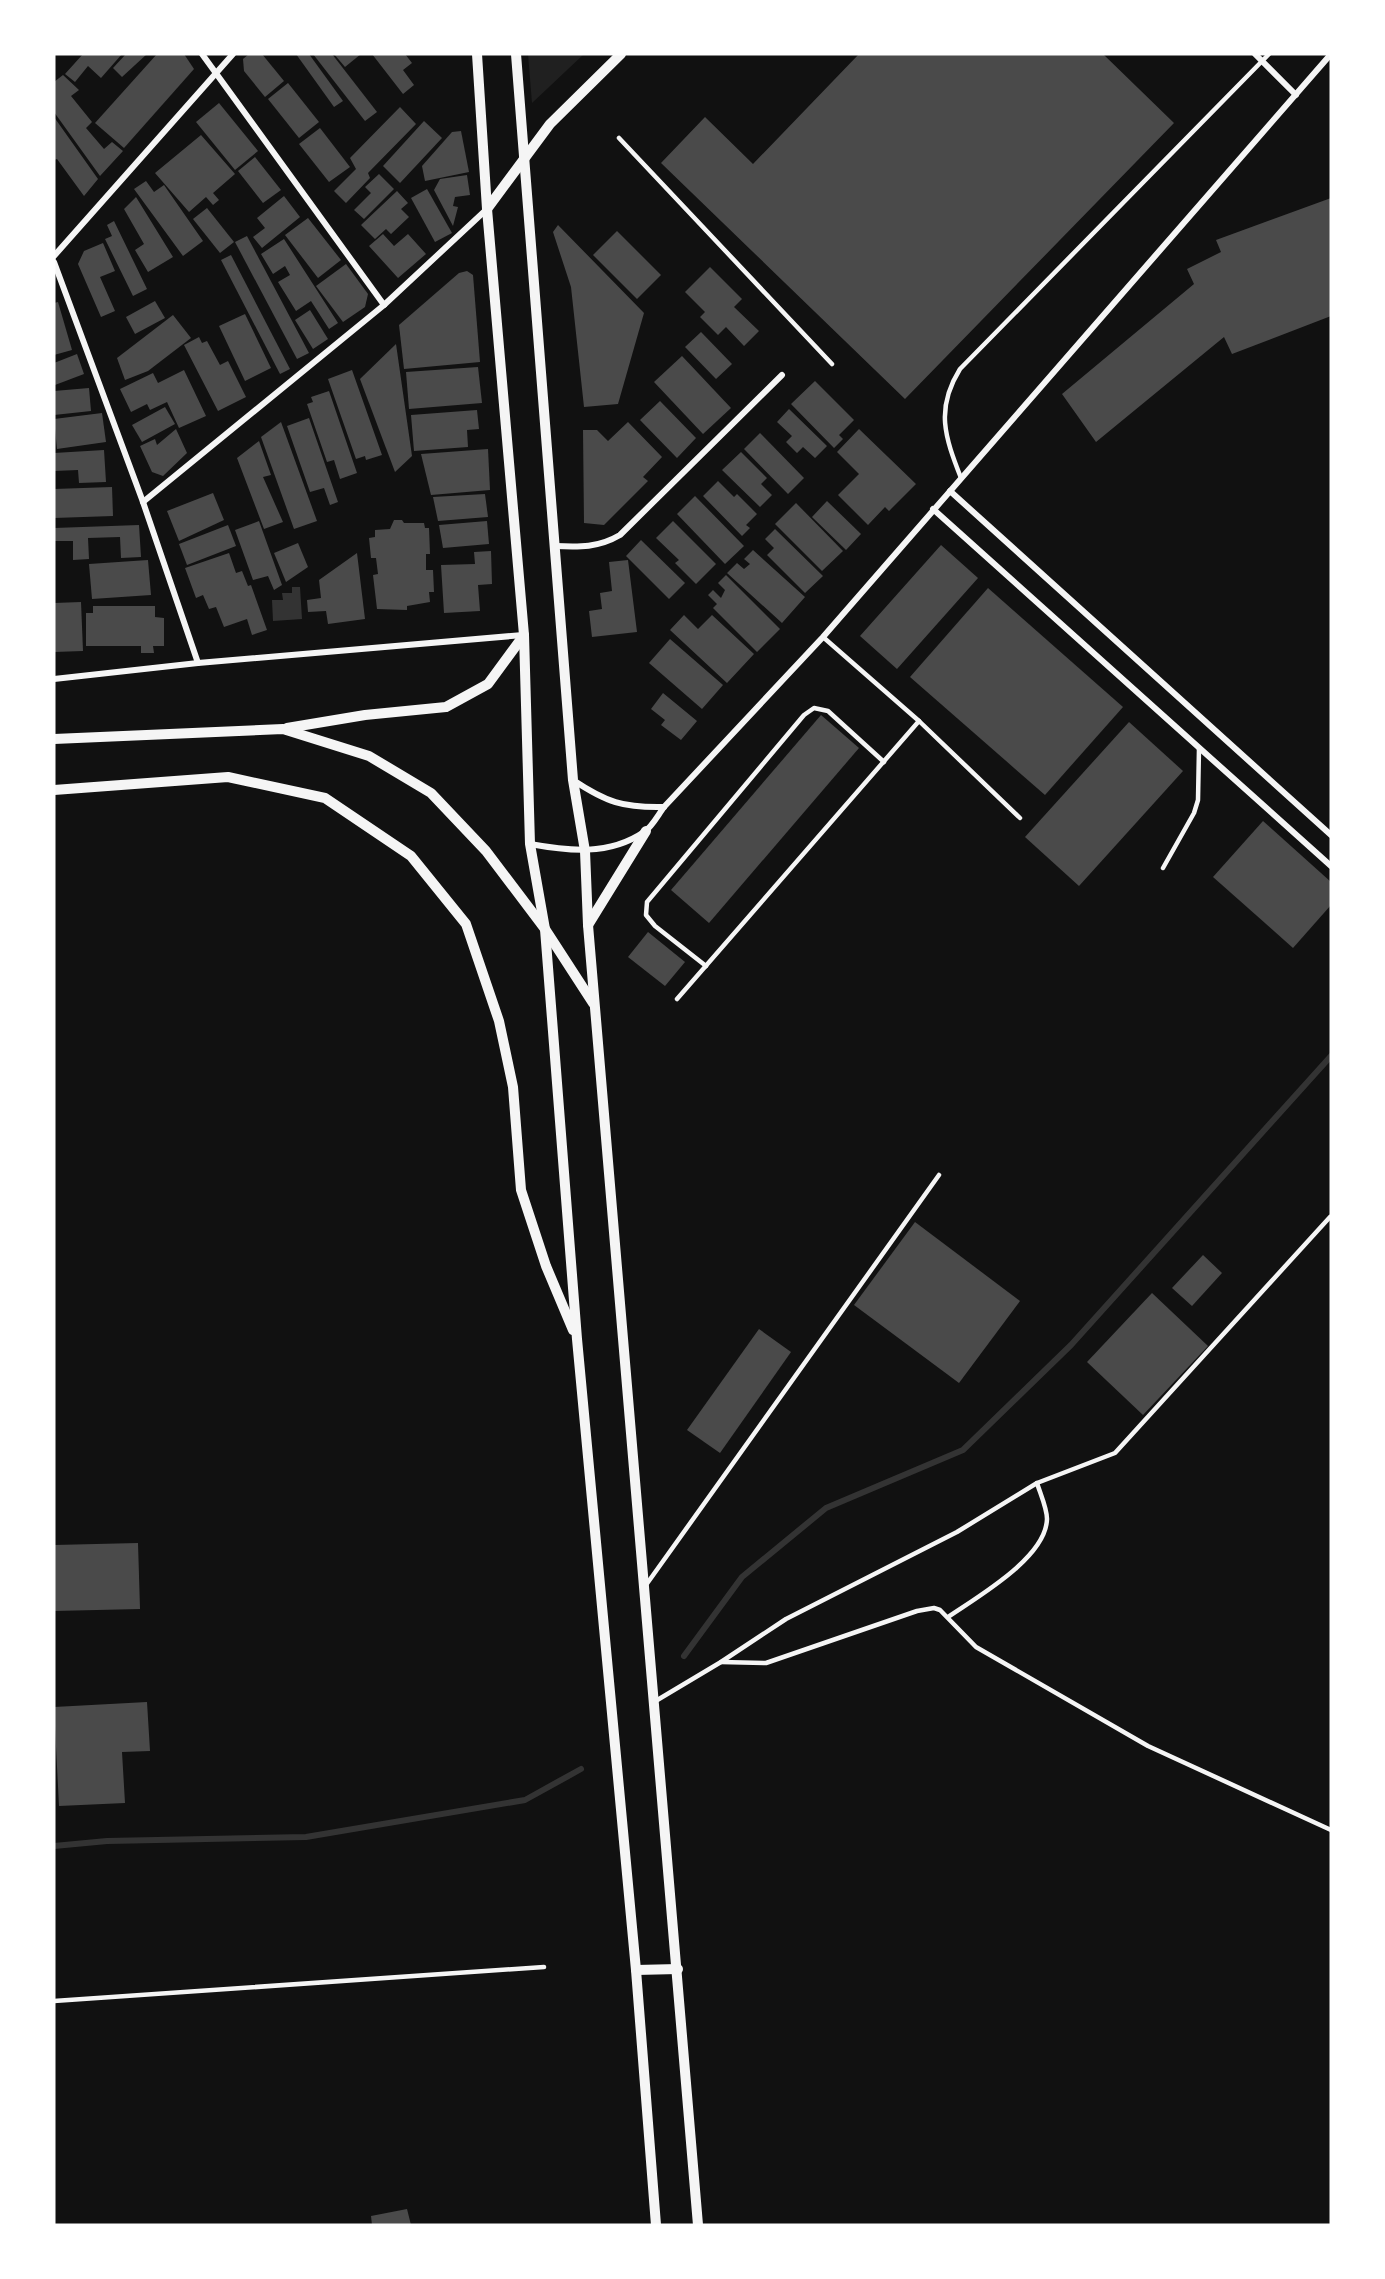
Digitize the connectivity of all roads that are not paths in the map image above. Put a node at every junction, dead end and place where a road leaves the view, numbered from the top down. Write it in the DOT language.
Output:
graph roads {
  1 [pos="202,54"];
  2 [pos="233,54"];
  3 [pos="477,54"];
  4 [pos="516,54"];
  5 [pos="621,54"];
  6 [pos="1254,54"];
  7 [pos="1269,54"];
  8 [pos="1331,54"];
  9 [pos="1262,62"];
  10 [pos="216,74"];
  11 [pos="1296,95"];
  12 [pos="619,138"];
  13 [pos="524,158"];
  14 [pos="487,208"];
  15 [pos="54,256"];
  16 [pos="54,262"];
  17 [pos="384,305"];
  18 [pos="832,364"];
  19 [pos="782,375"];
  20 [pos="961,478"];
  21 [pos="950,491"];
  22 [pos="143,502"];
  23 [pos="933,509"];
  24 [pos="553,546"];
  25 [pos="524,634"];
  26 [pos="823,637"];
  27 [pos="198,663"];
  28 [pos="54,679"];
  29 [pos="919,721"];
  30 [pos="283,729"];
  31 [pos="54,739"];
  32 [pos="1199,747"];
  33 [pos="884,762"];
  34 [pos="573,780"];
  35 [pos="54,790"];
  36 [pos="664,807"];
  37 [pos="1020,818"];
  38 [pos="646,831"];
  39 [pos="1331,835"];
  40 [pos="530,844"];
  41 [pos="585,851"];
  42 [pos="1331,866"];
  43 [pos="1163,868"];
  44 [pos="588,925"];
  45 [pos="544,929"];
  46 [pos="706,966"];
  47 [pos="677,999"];
  48 [pos="595,1005"];
  49 [pos="939,1175"];
  50 [pos="1330,1217"];
  51 [pos="577,1340"];
  52 [pos="1036,1483"];
  53 [pos="644,1587"];
  54 [pos="948,1617"];
  55 [pos="721,1662"];
  56 [pos="654,1702"];
  57 [pos="1331,1830"];
  58 [pos="544,1967"];
  59 [pos="678,1969"];
  60 [pos="636,1970"];
  61 [pos="54,2001"];
  62 [pos="656,2225"];
  63 [pos="698,2225"];
  1 -- 10 [label="street"];
  2 -- 10 [label="street"];
  3 -- 14 [label="street"];
  4 -- 13 [label="street"];
  5 -- 13 [label="street"];
  6 -- 9 [label="street"];
  7 -- 9 [label="lane"];
  8 -- 11 [label="street"];
  9 -- 11 [label="street"];
  9 -- 20 [label="lane"];
  10 -- 15 [label="street"];
  10 -- 17 [label="street"];
  11 -- 20 [label="street"];
  12 -- 18 [label="lane"];
  13 -- 14 [label="street"];
  13 -- 24 [label="street"];
  14 -- 17 [label="street"];
  14 -- 25 [label="street"];
  16 -- 22 [label="street"];
  17 -- 22 [label="street"];
  19 -- 24 [label="street"];
  20 -- 21 [label="street"];
  21 -- 23 [label="street"];
  21 -- 39 [label="street"];
  22 -- 27 [label="street"];
  23 -- 26 [label="street"];
  23 -- 32 [label="street"];
  24 -- 34 [label="street"];
  25 -- 27 [label="street"];
  25 -- 30 [label="street"];
  25 -- 40 [label="street"];
  26 -- 29 [label="lane"];
  26 -- 36 [label="street"];
  27 -- 28 [label="street"];
  29 -- 33 [label="lane"];
  29 -- 37 [label="lane"];
  30 -- 31 [label="street"];
  30 -- 45 [label="street"];
  32 -- 42 [label="street"];
  32 -- 43 [label="lane"];
  33 -- 46 [label="lane"];
  33 -- 46 [label="lane"];
  34 -- 36 [label="street"];
  34 -- 41 [label="street"];
  35 -- 51 [label="street"];
  36 -- 38 [label="street"];
  38 -- 41 [label="street"];
  38 -- 44 [label="street"];
  40 -- 41 [label="street"];
  40 -- 45 [label="street"];
  41 -- 44 [label="street"];
  44 -- 48 [label="street"];
  45 -- 48 [label="street"];
  45 -- 51 [label="street"];
  46 -- 47 [label="lane"];
  48 -- 53 [label="street"];
  49 -- 53 [label="lane"];
  50 -- 52 [label="lane"];
  51 -- 60 [label="street"];
  52 -- 54 [label="lane"];
  52 -- 55 [label="lane"];
  53 -- 56 [label="street"];
  54 -- 55 [label="lane"];
  54 -- 57 [label="lane"];
  55 -- 56 [label="lane"];
  56 -- 59 [label="street"];
  58 -- 61 [label="lane"];
  59 -- 60 [label="street"];
  59 -- 63 [label="street"];
  60 -- 62 [label="street"];
}
